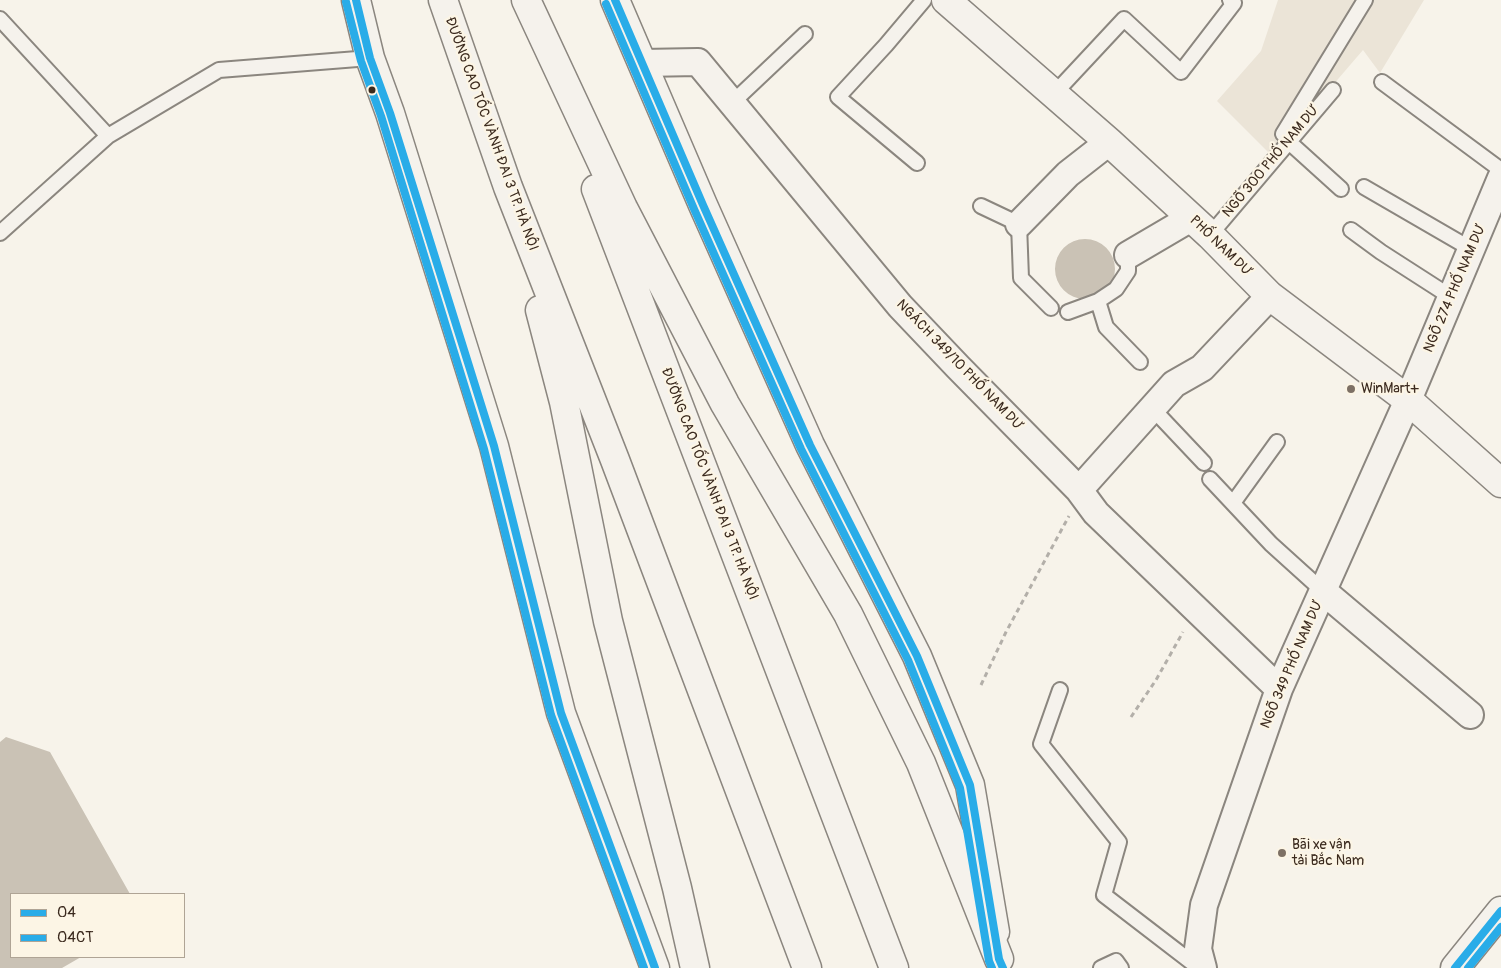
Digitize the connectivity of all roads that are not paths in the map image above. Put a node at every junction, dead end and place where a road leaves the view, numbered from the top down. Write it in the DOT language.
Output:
graph roads {
  1 [pos="356,0"];
  2 [pos="443,0"];
  3 [pos="525,0"];
  4 [pos="616,0"];
  5 [pos="924,0"];
  6 [pos="946,0"];
  7 [pos="1230,0"];
  8 [pos="1365,0"];
  9 [pos="0,19"];
  10 [pos="805,34"];
  11 [pos="370,58"];
  12 [pos="642,63"];
  13 [pos="1382,82"];
  14 [pos="1333,90"];
  15 [pos="1054,94"];
  16 [pos="732,103"];
  17 [pos="108,136"];
  18 [pos="1286,138"];
  19 [pos="1109,142"];
  20 [pos="917,163"];
  21 [pos="1501,170"];
  22 [pos="1501,178"];
  23 [pos="508,187"];
  24 [pos="1364,187"];
  25 [pos="1341,189"];
  26 [pos="981,206"];
  27 [pos="1019,224"];
  28 [pos="1201,227"];
  29 [pos="1351,230"];
  30 [pos="0,233"];
  31 [pos="1471,249"];
  32 [pos="1128,255"];
  33 [pos="1270,296"];
  34 [pos="1451,297"];
  35 [pos="1098,301"];
  36 [pos="1051,308"];
  37 [pos="1068,312"];
  38 [pos="1140,362"];
  39 [pos="1408,400"];
  40 [pos="1152,408"];
  41 [pos="1277,442"];
  42 [pos="1204,463"];
  43 [pos="1210,479"];
  44 [pos="1501,483"];
  45 [pos="1083,494"];
  46 [pos="1233,503"];
  47 [pos="1323,591"];
  48 [pos="1060,690"];
  49 [pos="1279,690"];
  50 [pos="1470,715"];
  51 [pos="1501,912"];
  52 [pos="1001,964"];
  53 [pos="655,968"];
  54 [pos="695,968"];
  55 [pos="807,968"];
  56 [pos="894,968"];
  57 [pos="1101,968"];
  58 [pos="1122,968"];
  59 [pos="1201,968"];
  60 [pos="1455,968"];
  1 -- 11 [label="main road"];
  2 -- 23 [label="main road, ĐƯỜNG CAO TỐC VÀNH ĐAI 3 TP. HÀ NỘI"];
  3 -- 52 [label="main road"];
  3 -- 56 [label="main road, ĐƯỜNG CAO TỐC VÀNH ĐAI 3 TP. HÀ NỘI"];
  4 -- 12 [label="main road"];
  5 -- 20 [label="lane"];
  6 -- 15 [label="main road, PHỐ NAM DƯ"];
  7 -- 15 [label="lane"];
  8 -- 18 [label="lane"];
  9 -- 17 [label="lane"];
  10 -- 16 [label="lane"];
  11 -- 17 [label="lane"];
  11 -- 53 [label="main road"];
  12 -- 16 [label="street, NGÁCH 349/10 PHỐ NAM DƯ"];
  12 -- 52 [label="main road"];
  13 -- 21 [label="lane"];
  14 -- 18 [label="lane, NGÕ 300 PHỐ NAM DƯ"];
  15 -- 19 [label="main road, PHỐ NAM DƯ"];
  16 -- 45 [label="street, NGÁCH 349/10 PHỐ NAM DƯ"];
  17 -- 30 [label="lane"];
  18 -- 25 [label="lane"];
  18 -- 28 [label="lane, NGÕ 300 PHỐ NAM DƯ"];
  19 -- 27 [label="street"];
  19 -- 28 [label="main road, PHỐ NAM DƯ"];
  22 -- 31 [label="street, NGÕ 274 PHỐ NAM DƯ"];
  23 -- 54 [label="main road"];
  23 -- 55 [label="main road, ĐƯỜNG CAO TỐC VÀNH ĐAI 3 TP. HÀ NỘI"];
  24 -- 31 [label="lane"];
  26 -- 27 [label="lane"];
  27 -- 36 [label="lane"];
  28 -- 32 [label="street"];
  28 -- 33 [label="main road, PHỐ NAM DƯ"];
  29 -- 34 [label="lane"];
  31 -- 34 [label="street, NGÕ 274 PHỐ NAM DƯ"];
  32 -- 35 [label="lane"];
  33 -- 39 [label="main road, PHỐ NAM DƯ"];
  33 -- 40 [label="street"];
  34 -- 39 [label="street, NGÕ 274 PHỐ NAM DƯ"];
  35 -- 37 [label="lane"];
  35 -- 38 [label="lane"];
  39 -- 44 [label="main road, PHỐ NAM DƯ"];
  39 -- 47 [label="street, NGÕ 349 PHỐ NAM DƯ"];
  40 -- 42 [label="lane"];
  40 -- 45 [label="street"];
  41 -- 46 [label="lane"];
  43 -- 46 [label="lane"];
  45 -- 49 [label="street, NGÁCH 349/10 PHỐ NAM DƯ"];
  46 -- 47 [label="lane"];
  47 -- 49 [label="street, NGÕ 349 PHỐ NAM DƯ"];
  47 -- 50 [label="street"];
  48 -- 59 [label="lane"];
  49 -- 59 [label="street, NGÕ 349 PHỐ NAM DƯ"];
  51 -- 60 [label="main road"];
  57 -- 58 [label="lane"];
}
